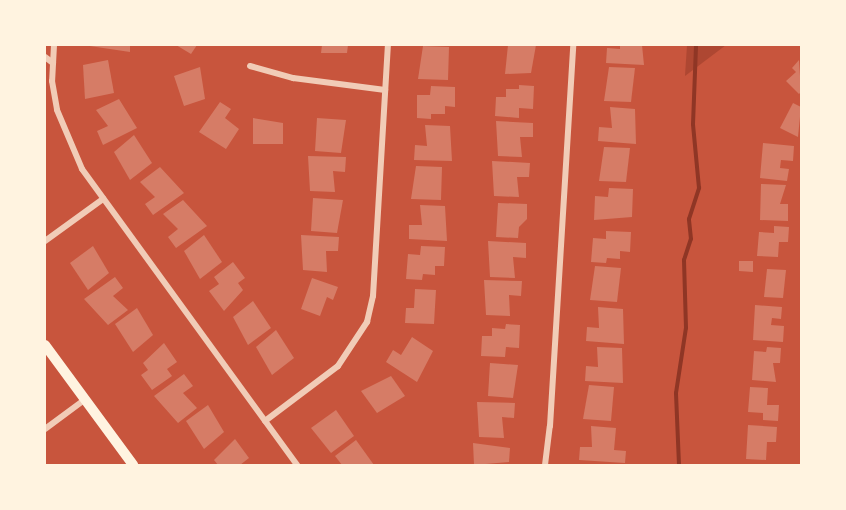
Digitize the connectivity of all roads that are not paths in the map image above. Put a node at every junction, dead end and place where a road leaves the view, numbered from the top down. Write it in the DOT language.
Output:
graph roads {
  1 [pos="54,45"];
  2 [pos="388,45"];
  3 [pos="573,45"];
  4 [pos="45,57"];
  5 [pos="53,63"];
  6 [pos="250,66"];
  7 [pos="385,90"];
  8 [pos="103,199"];
  9 [pos="45,241"];
  10 [pos="45,345"];
  11 [pos="84,400"];
  12 [pos="265,421"];
  13 [pos="45,429"];
  14 [pos="132,465"];
  15 [pos="297,465"];
  16 [pos="545,465"];
  1 -- 5 [label="street"];
  2 -- 7 [label="street"];
  3 -- 16 [label="street"];
  4 -- 5 [label="street"];
  5 -- 8 [label="street"];
  6 -- 7 [label="street"];
  7 -- 12 [label="street"];
  8 -- 9 [label="street"];
  8 -- 12 [label="street"];
  10 -- 11 [label="main road"];
  11 -- 13 [label="street"];
  11 -- 14 [label="main road"];
  12 -- 15 [label="street"];
}
